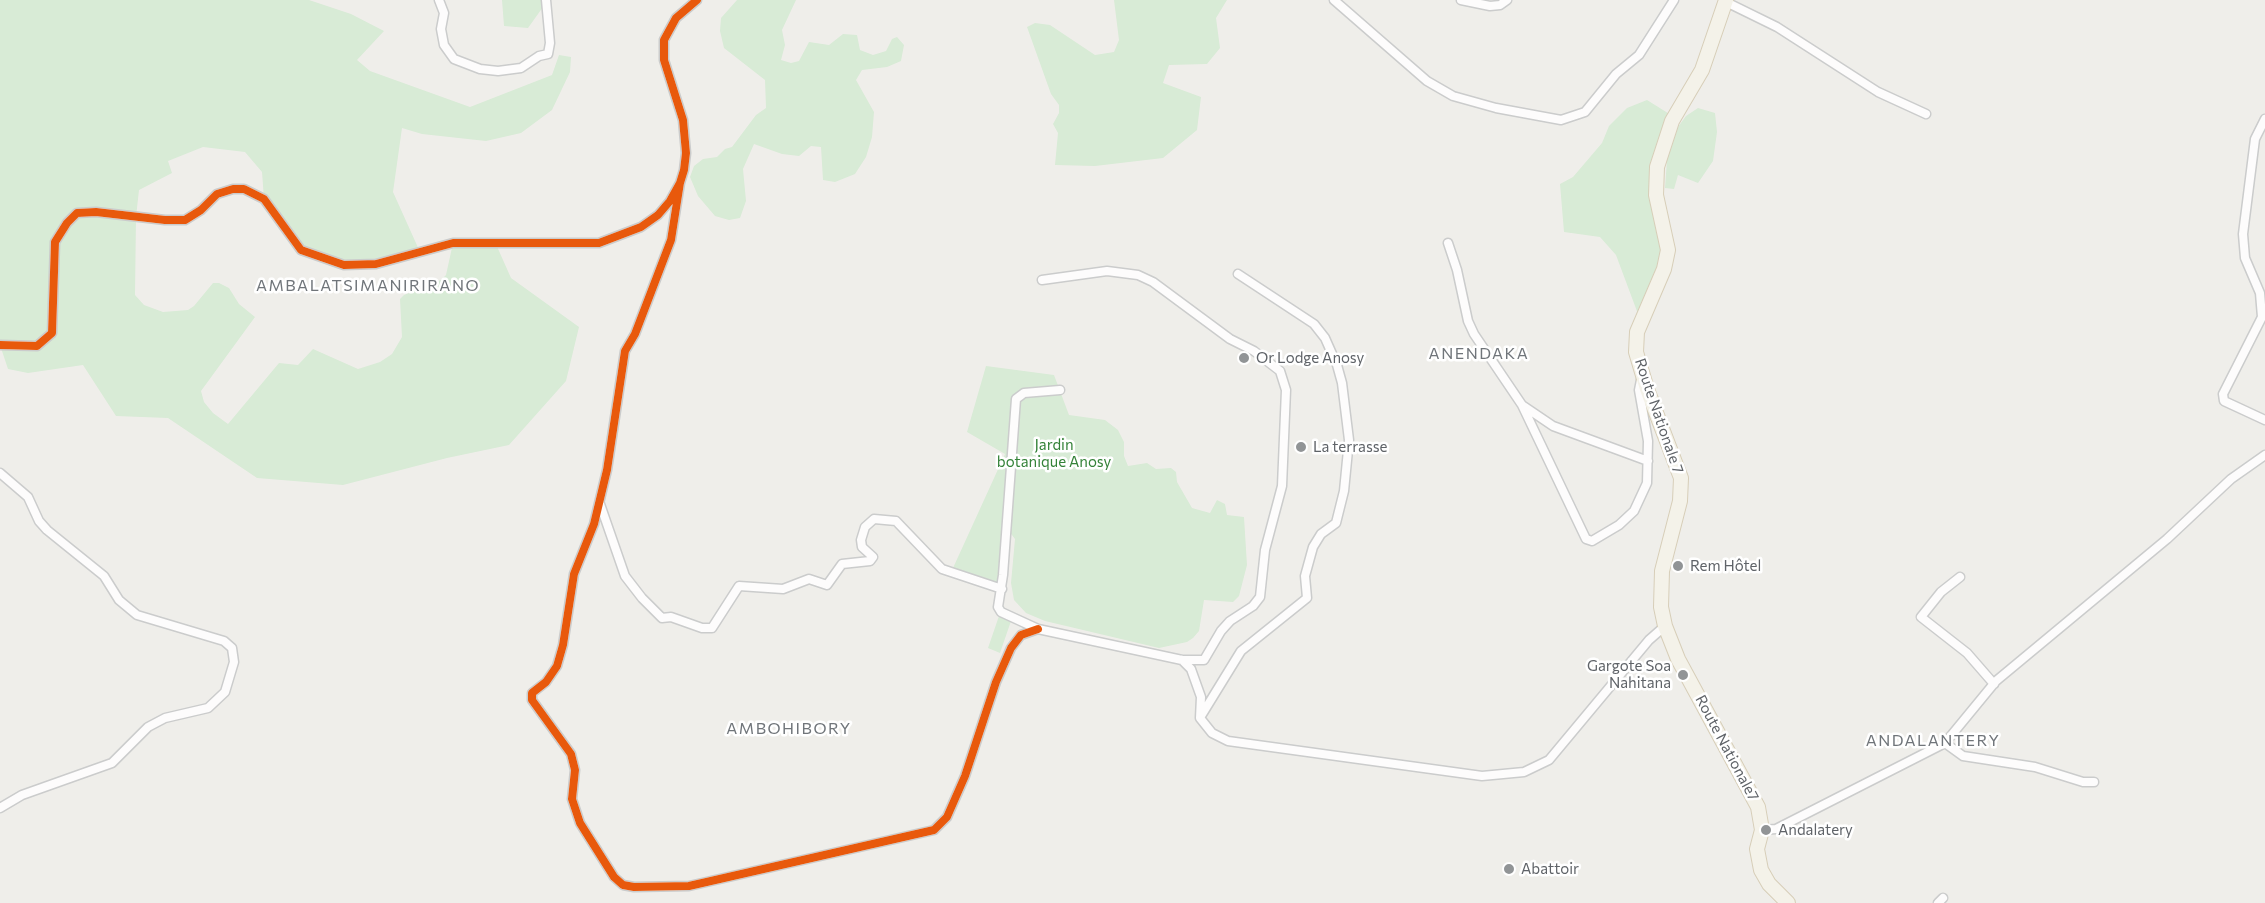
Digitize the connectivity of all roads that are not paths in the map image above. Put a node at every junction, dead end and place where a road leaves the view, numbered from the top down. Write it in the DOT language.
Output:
graph roads {
  1 [pos="439,0"];
  2 [pos="546,0"];
  3 [pos="697,0"];
  4 [pos="1334,0"];
  5 [pos="1461,0"];
  6 [pos="1507,0"];
  7 [pos="1674,0"];
  8 [pos="1726,1"];
  9 [pos="1926,114"];
  10 [pos="2265,119"];
  11 [pos="680,183"];
  12 [pos="1448,243"];
  13 [pos="1238,274"];
  14 [pos="1042,280"];
  15 [pos="0,345"];
  16 [pos="1642,375"];
  17 [pos="1060,390"];
  18 [pos="1522,405"];
  19 [pos="2265,420"];
  20 [pos="2265,455"];
  21 [pos="1648,461"];
  22 [pos="0,473"];
  23 [pos="599,501"];
  24 [pos="1960,577"];
  25 [pos="1002,589"];
  26 [pos="1665,626"];
  27 [pos="1038,629"];
  28 [pos="1182,660"];
  29 [pos="1994,684"];
  30 [pos="1200,718"];
  31 [pos="1945,743"];
  32 [pos="2094,782"];
  33 [pos="0,808"];
  34 [pos="1762,830"];
  35 [pos="1788,903"];
  1 -- 2 [label="street"];
  3 -- 11 [label="street"];
  4 -- 7 [label="street"];
  5 -- 6 [label="street"];
  8 -- 9 [label="street"];
  8 -- 16 [label="main road, Route Nationale 7"];
  10 -- 19 [label="street"];
  11 -- 15 [label="street"];
  11 -- 23 [label="street"];
  12 -- 18 [label="street"];
  13 -- 30 [label="street"];
  14 -- 28 [label="street"];
  16 -- 21 [label="street"];
  16 -- 26 [label="main road, Route Nationale 7"];
  17 -- 25 [label="street"];
  18 -- 21 [label="street"];
  18 -- 21 [label="street"];
  20 -- 29 [label="street"];
  22 -- 33 [label="street"];
  23 -- 25 [label="street"];
  23 -- 27 [label="street"];
  24 -- 29 [label="street"];
  25 -- 27 [label="street"];
  26 -- 30 [label="street"];
  26 -- 34 [label="main road, Route Nationale7"];
  27 -- 28 [label="street"];
  28 -- 30 [label="street"];
  29 -- 31 [label="street"];
  31 -- 32 [label="street"];
  31 -- 34 [label="street"];
  34 -- 35 [label="main road, Route Nationale7"];
}
